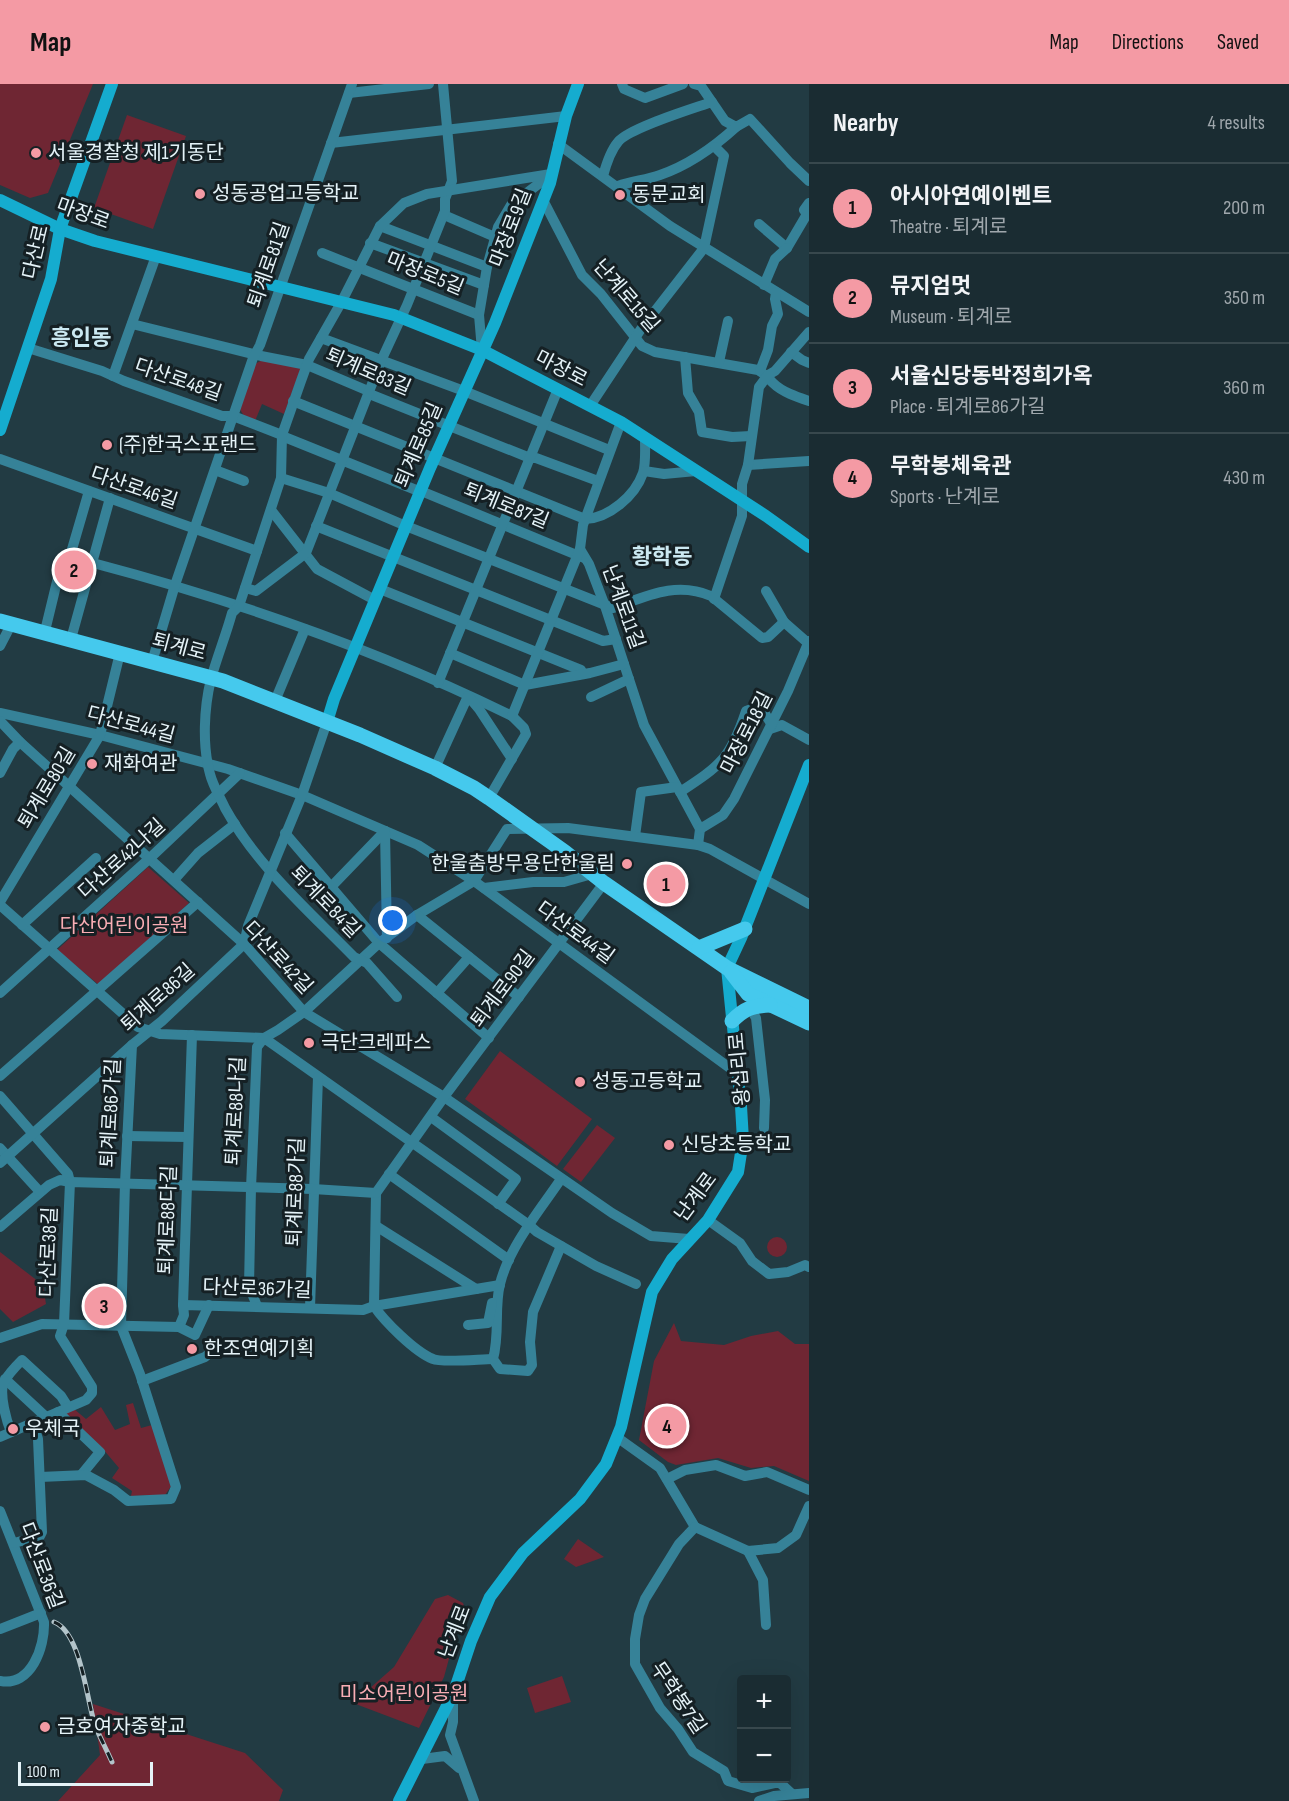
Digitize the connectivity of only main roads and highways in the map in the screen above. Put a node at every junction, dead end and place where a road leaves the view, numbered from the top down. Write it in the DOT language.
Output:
graph roads {
  1 [pos="112,84"];
  2 [pos="578,84"];
  3 [pos="0,200"];
  4 [pos="60,229"];
  5 [pos="482,350"];
  6 [pos="5,403"];
  7 [pos="0,430"];
  8 [pos="809,547"];
  9 [pos="6,622"];
  10 [pos="327,722"];
  11 [pos="809,765"];
  12 [pos="745,929"];
  13 [pos="699,948"];
  14 [pos="727,968"];
  15 [pos="770,1005"];
  16 [pos="809,1008"];
  17 [pos="732,1021"];
  18 [pos="809,1023"];
  19 [pos="399,1801"];
  1 -- 4 [label="main road, 다산로"];
  2 -- 5 [label="main road, 마장로9길"];
  3 -- 4 [label="main road, 마장로"];
  4 -- 5 [label="main road, 마장로"];
  4 -- 6 [label="main road, 다산로"];
  5 -- 8 [label="main road, 마장로"];
  5 -- 10 [label="main road, 퇴계로85길"];
  6 -- 7 [label="main road, 다산로"];
  9 -- 10 [label="main road, 퇴계로"];
  10 -- 13 [label="main road, 퇴계로"];
  11 -- 12 [label="main road"];
  12 -- 13 [label="main road"];
  12 -- 14 [label="main road"];
  13 -- 14 [label="main road, 퇴계로"];
  14 -- 15 [label="main road"];
  14 -- 16 [label="main road"];
  14 -- 17 [label="main road, 난계로"];
  15 -- 17 [label="main road"];
  15 -- 18 [label="main road"];
  17 -- 19 [label="main road, 난계로"];
}
